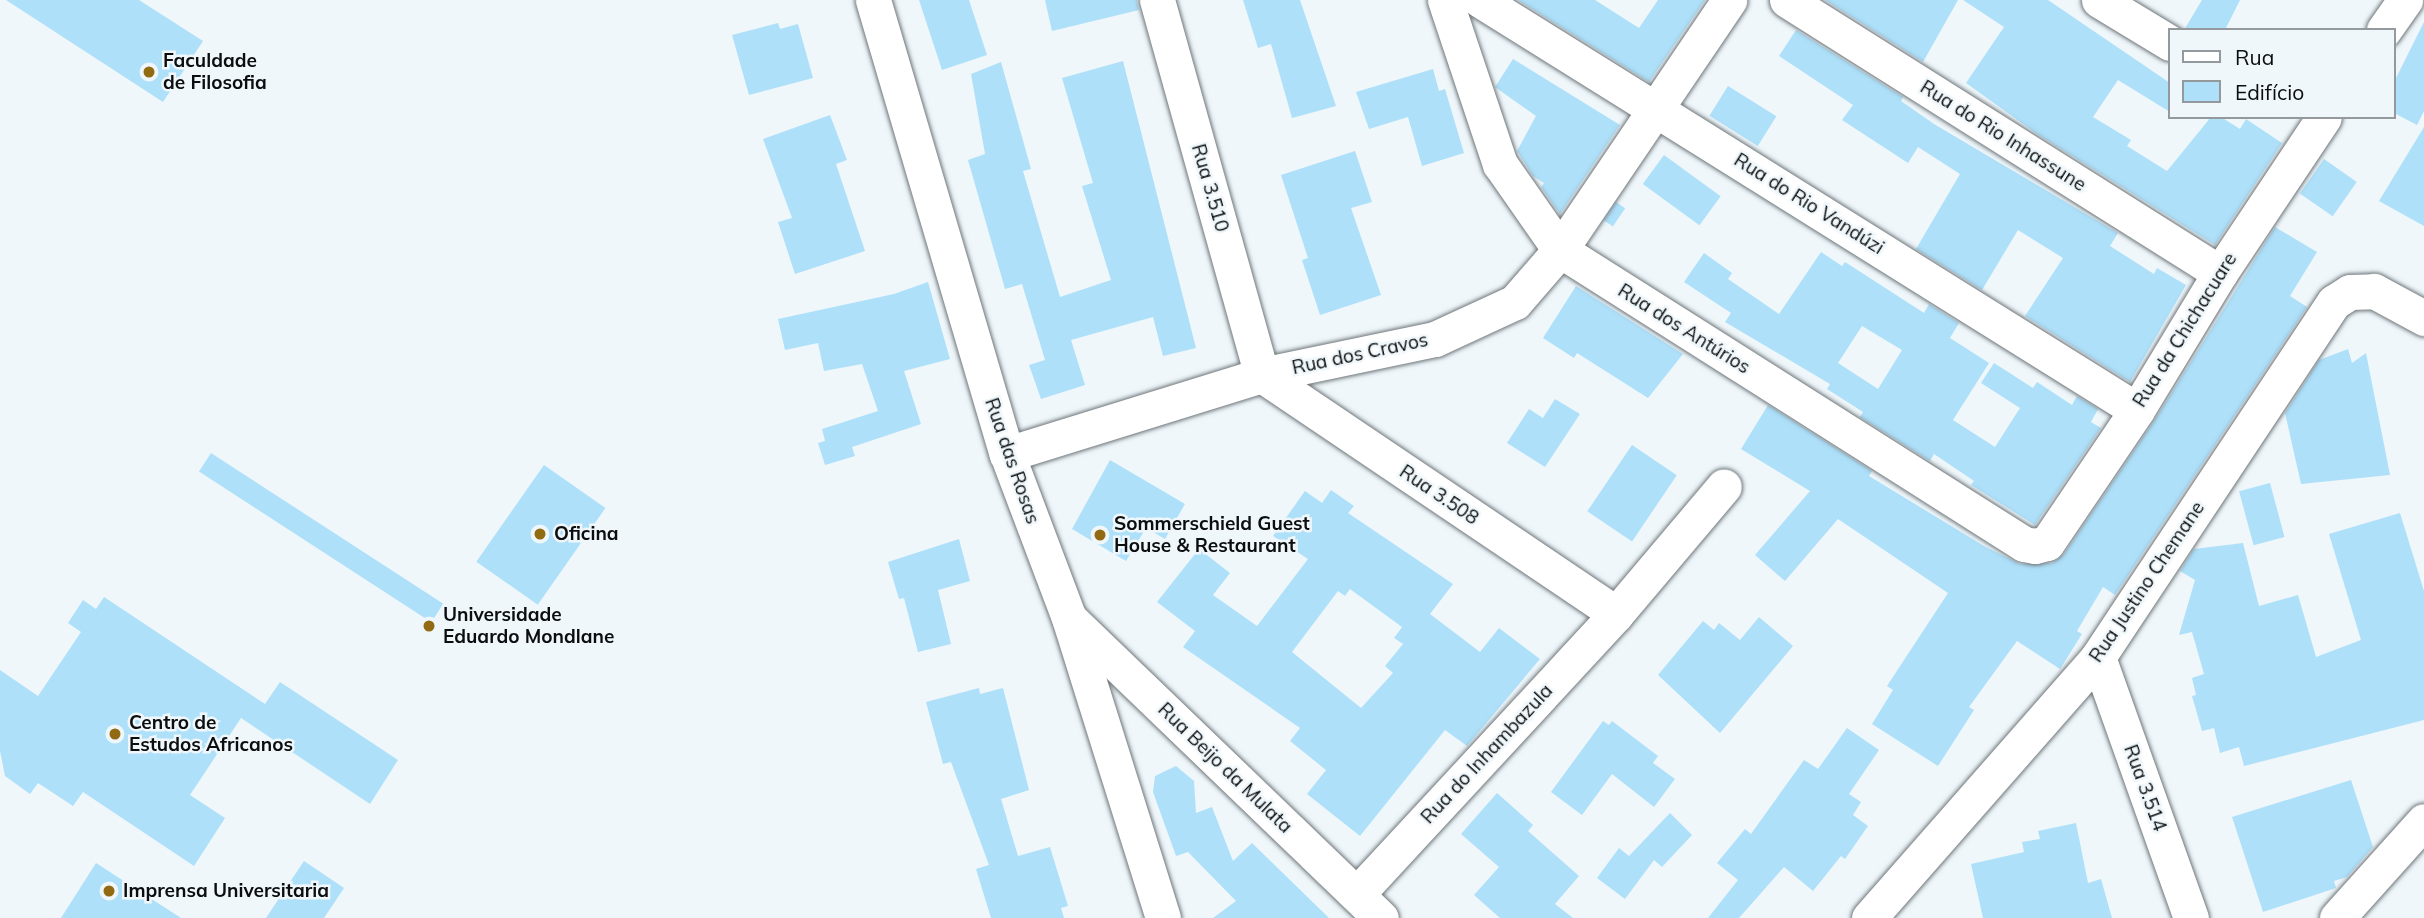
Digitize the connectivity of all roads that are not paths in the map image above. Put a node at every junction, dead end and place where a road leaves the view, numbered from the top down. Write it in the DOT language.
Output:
graph roads {
  1 [pos="873,0"];
  2 [pos="1157,0"];
  3 [pos="1445,0"];
  4 [pos="1480,0"];
  5 [pos="1729,0"];
  6 [pos="1787,0"];
  7 [pos="2099,0"];
  8 [pos="2405,0"];
  9 [pos="2385,28"];
  10 [pos="2168,42"];
  11 [pos="1656,108"];
  12 [pos="2310,122"];
  13 [pos="1560,250"];
  14 [pos="2220,273"];
  15 [pos="2424,318"];
  16 [pos="1262,375"];
  17 [pos="2137,410"];
  18 [pos="1007,454"];
  19 [pos="1724,486"];
  20 [pos="2047,543"];
  21 [pos="1616,614"];
  22 [pos="1069,618"];
  23 [pos="2098,657"];
  24 [pos="2424,821"];
  25 [pos="1357,894"];
  26 [pos="1163,918"];
  27 [pos="1381,918"];
  28 [pos="1869,918"];
  29 [pos="2191,918"];
  30 [pos="2337,918"];
  1 -- 18 [label="street, Rua das Rosas"];
  2 -- 16 [label="street, Rua 3.510"];
  3 -- 13 [label="street, Rua dos Antúrios"];
  4 -- 11 [label="street, Rua do Rio Vandúzi"];
  5 -- 11 [label="street, Rua dos Cravos"];
  6 -- 14 [label="street, Rua do Rio Inhassune"];
  7 -- 10 [label="street"];
  8 -- 9 [label="street"];
  11 -- 13 [label="street, Rua dos Cravos"];
  11 -- 17 [label="street, Rua do Rio Vandúzi"];
  12 -- 14 [label="street, Rua da Chichacuare"];
  13 -- 16 [label="street, Rua dos Cravos"];
  13 -- 20 [label="street, Rua dos Antúrios"];
  14 -- 17 [label="street, Rua da Chichacuare"];
  15 -- 23 [label="street, Rua Justino Chemane"];
  16 -- 18 [label="street, Rua dos Cravos"];
  16 -- 21 [label="street, Rua 3.508"];
  17 -- 20 [label="street, Rua da Chichacuare"];
  18 -- 22 [label="street, Rua das Rosas"];
  19 -- 21 [label="street, Rua do Inhambazula"];
  21 -- 25 [label="street, Rua do Inhambazula"];
  22 -- 25 [label="street, Rua Beijo da Mulata"];
  22 -- 26 [label="street, Rua das Rosas"];
  23 -- 28 [label="street, Rua Justino Chemane"];
  23 -- 29 [label="street, Rua 3.514"];
  24 -- 30 [label="street"];
  25 -- 27 [label="street, Rua Beijo da Mulata"];
}
